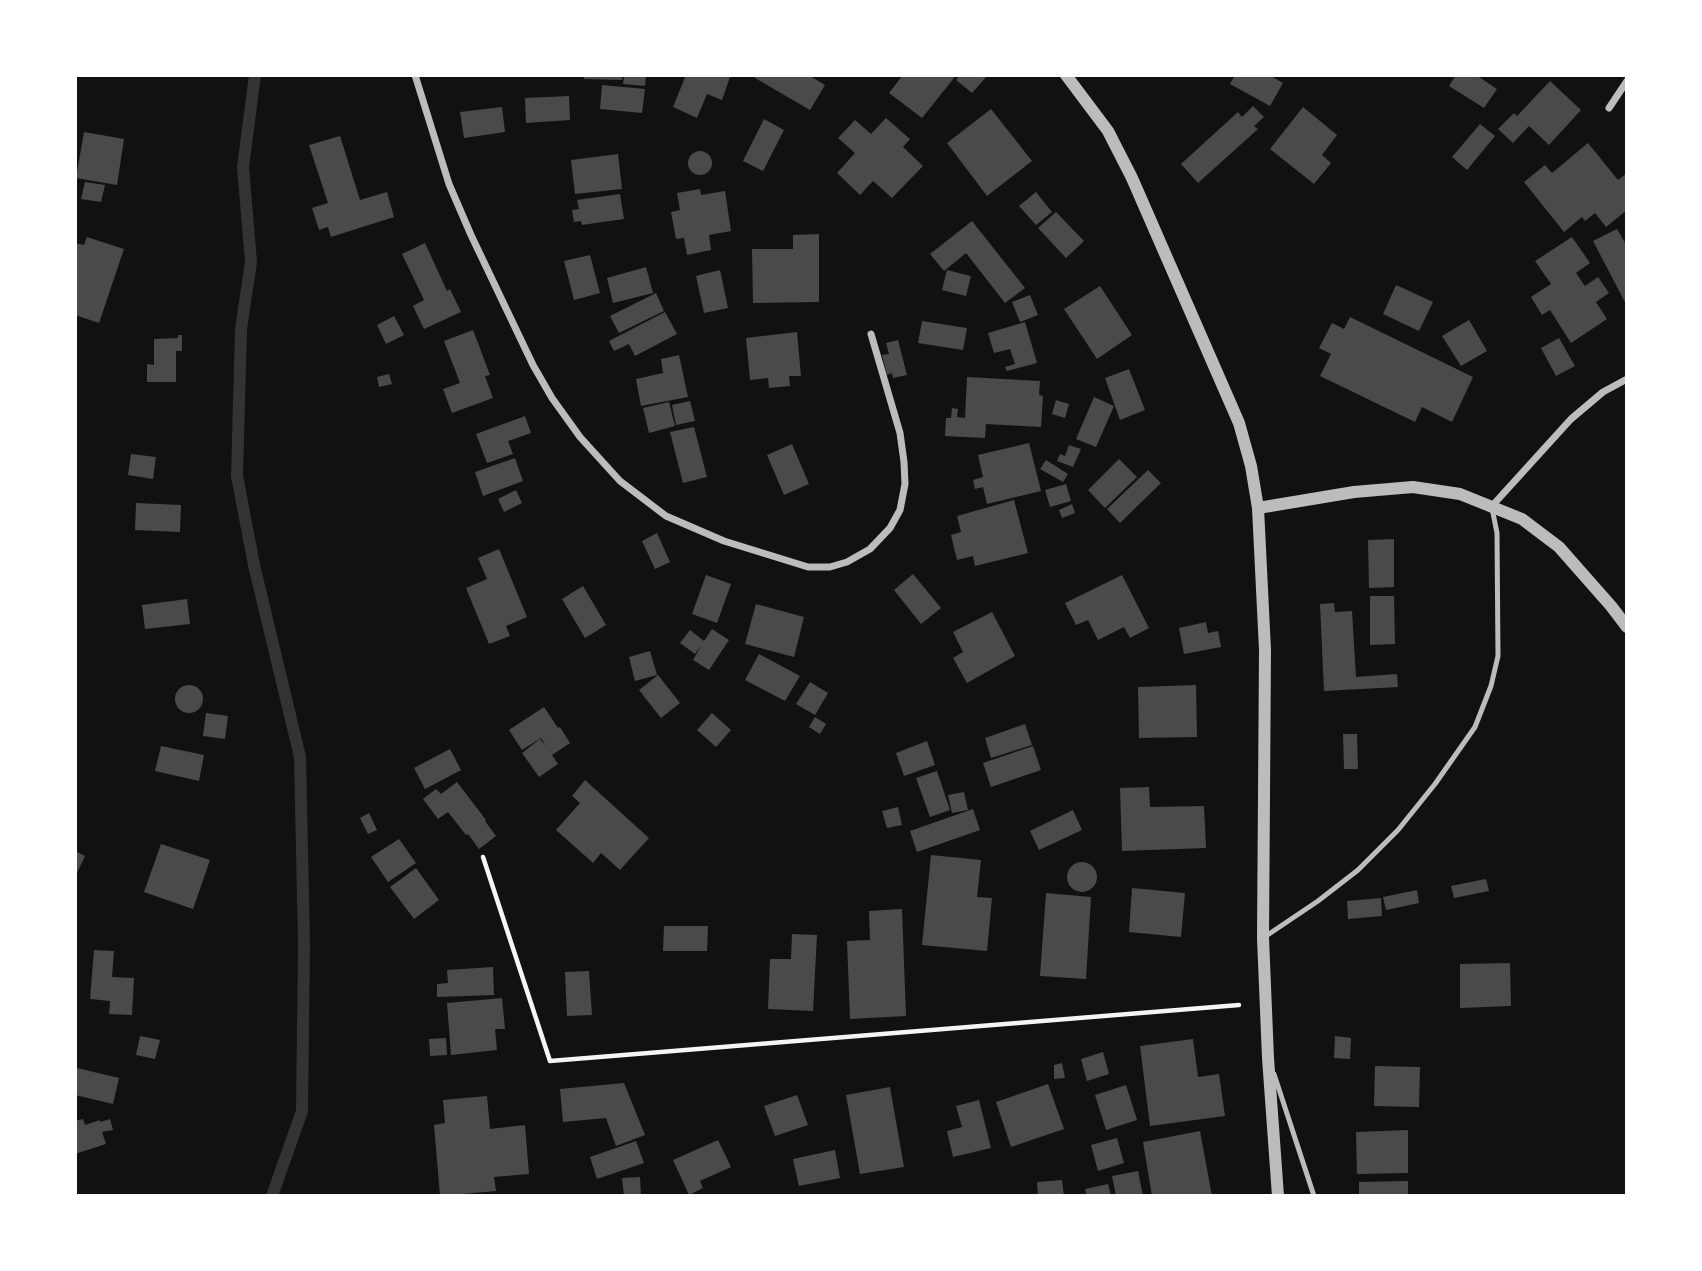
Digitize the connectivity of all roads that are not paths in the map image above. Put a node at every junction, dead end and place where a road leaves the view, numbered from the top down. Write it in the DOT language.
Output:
graph roads {
  1 [pos="415,75"];
  2 [pos="1066,75"];
  3 [pos="1627,81"];
  4 [pos="1609,108"];
  5 [pos="871,334"];
  6 [pos="1627,379"];
  7 [pos="1492,506"];
  8 [pos="1258,508"];
  9 [pos="1627,627"];
  10 [pos="1263,938"];
  11 [pos="1268,1058"];
  12 [pos="1278,1196"];
  13 [pos="1314,1196"];
  1 -- 5 [label="street"];
  2 -- 8 [label="street"];
  3 -- 4 [label="street"];
  6 -- 7 [label="street"];
  7 -- 8 [label="street"];
  7 -- 9 [label="street"];
  7 -- 10 [label="lane"];
  8 -- 10 [label="street"];
  10 -- 11 [label="street"];
  11 -- 12 [label="street"];
  11 -- 13 [label="lane"];
}
